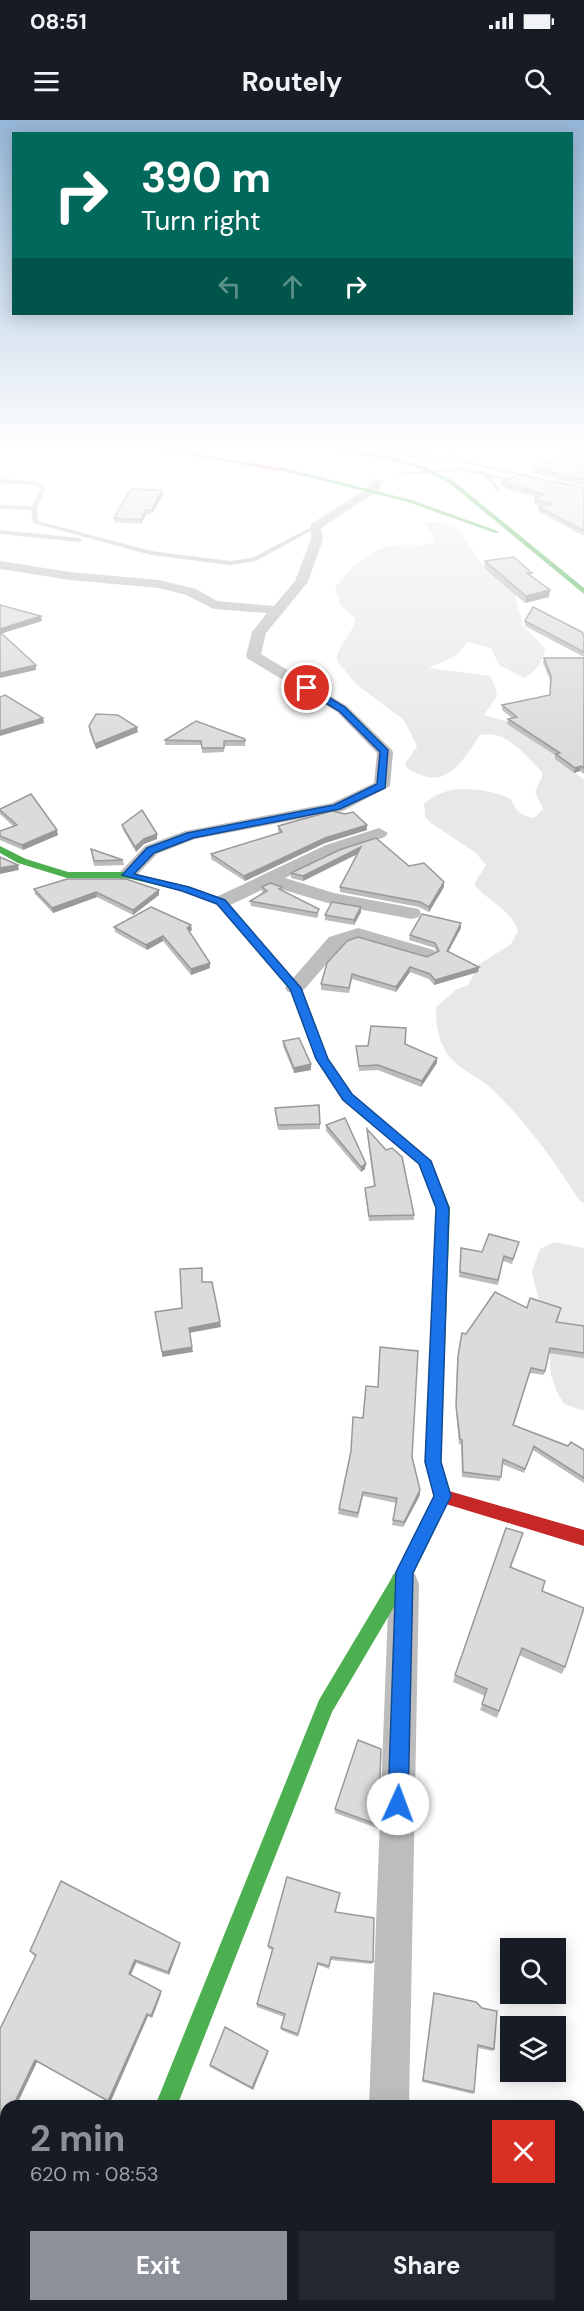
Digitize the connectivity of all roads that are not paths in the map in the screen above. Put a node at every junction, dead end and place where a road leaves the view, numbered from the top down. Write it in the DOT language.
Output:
graph roads {
  1 [pos="132,548"];
  2 [pos="277,548"];
  3 [pos="314,548"];
  4 [pos="531,548"];
  5 [pos="0,564"];
  6 [pos="584,592"];
  7 [pos="277,610"];
  8 [pos="379,833"];
  9 [pos="0,849"];
  10 [pos="127,875"];
  11 [pos="267,879"];
  12 [pos="221,902"];
  13 [pos="412,913"];
  14 [pos="427,954"];
  15 [pos="295,988"];
  16 [pos="442,1496"];
  17 [pos="584,1538"];
  18 [pos="405,1572"];
  19 [pos="168,2100"];
  20 [pos="389,2100"];
  1 -- 2 [label="lane"];
  3 -- 7 [label="street"];
  4 -- 6 [label="main road"];
  5 -- 7 [label="street"];
  7 -- 10 [label="street"];
  8 -- 11 [label="street"];
  9 -- 10 [label="main road"];
  10 -- 12 [label="main road"];
  11 -- 12 [label="street"];
  11 -- 13 [label="street"];
  12 -- 15 [label="main road"];
  14 -- 15 [label="street"];
  15 -- 16 [label="main road"];
  16 -- 17 [label="main road"];
  16 -- 18 [label="main road"];
  18 -- 19 [label="main road"];
  18 -- 20 [label="street"];
}
